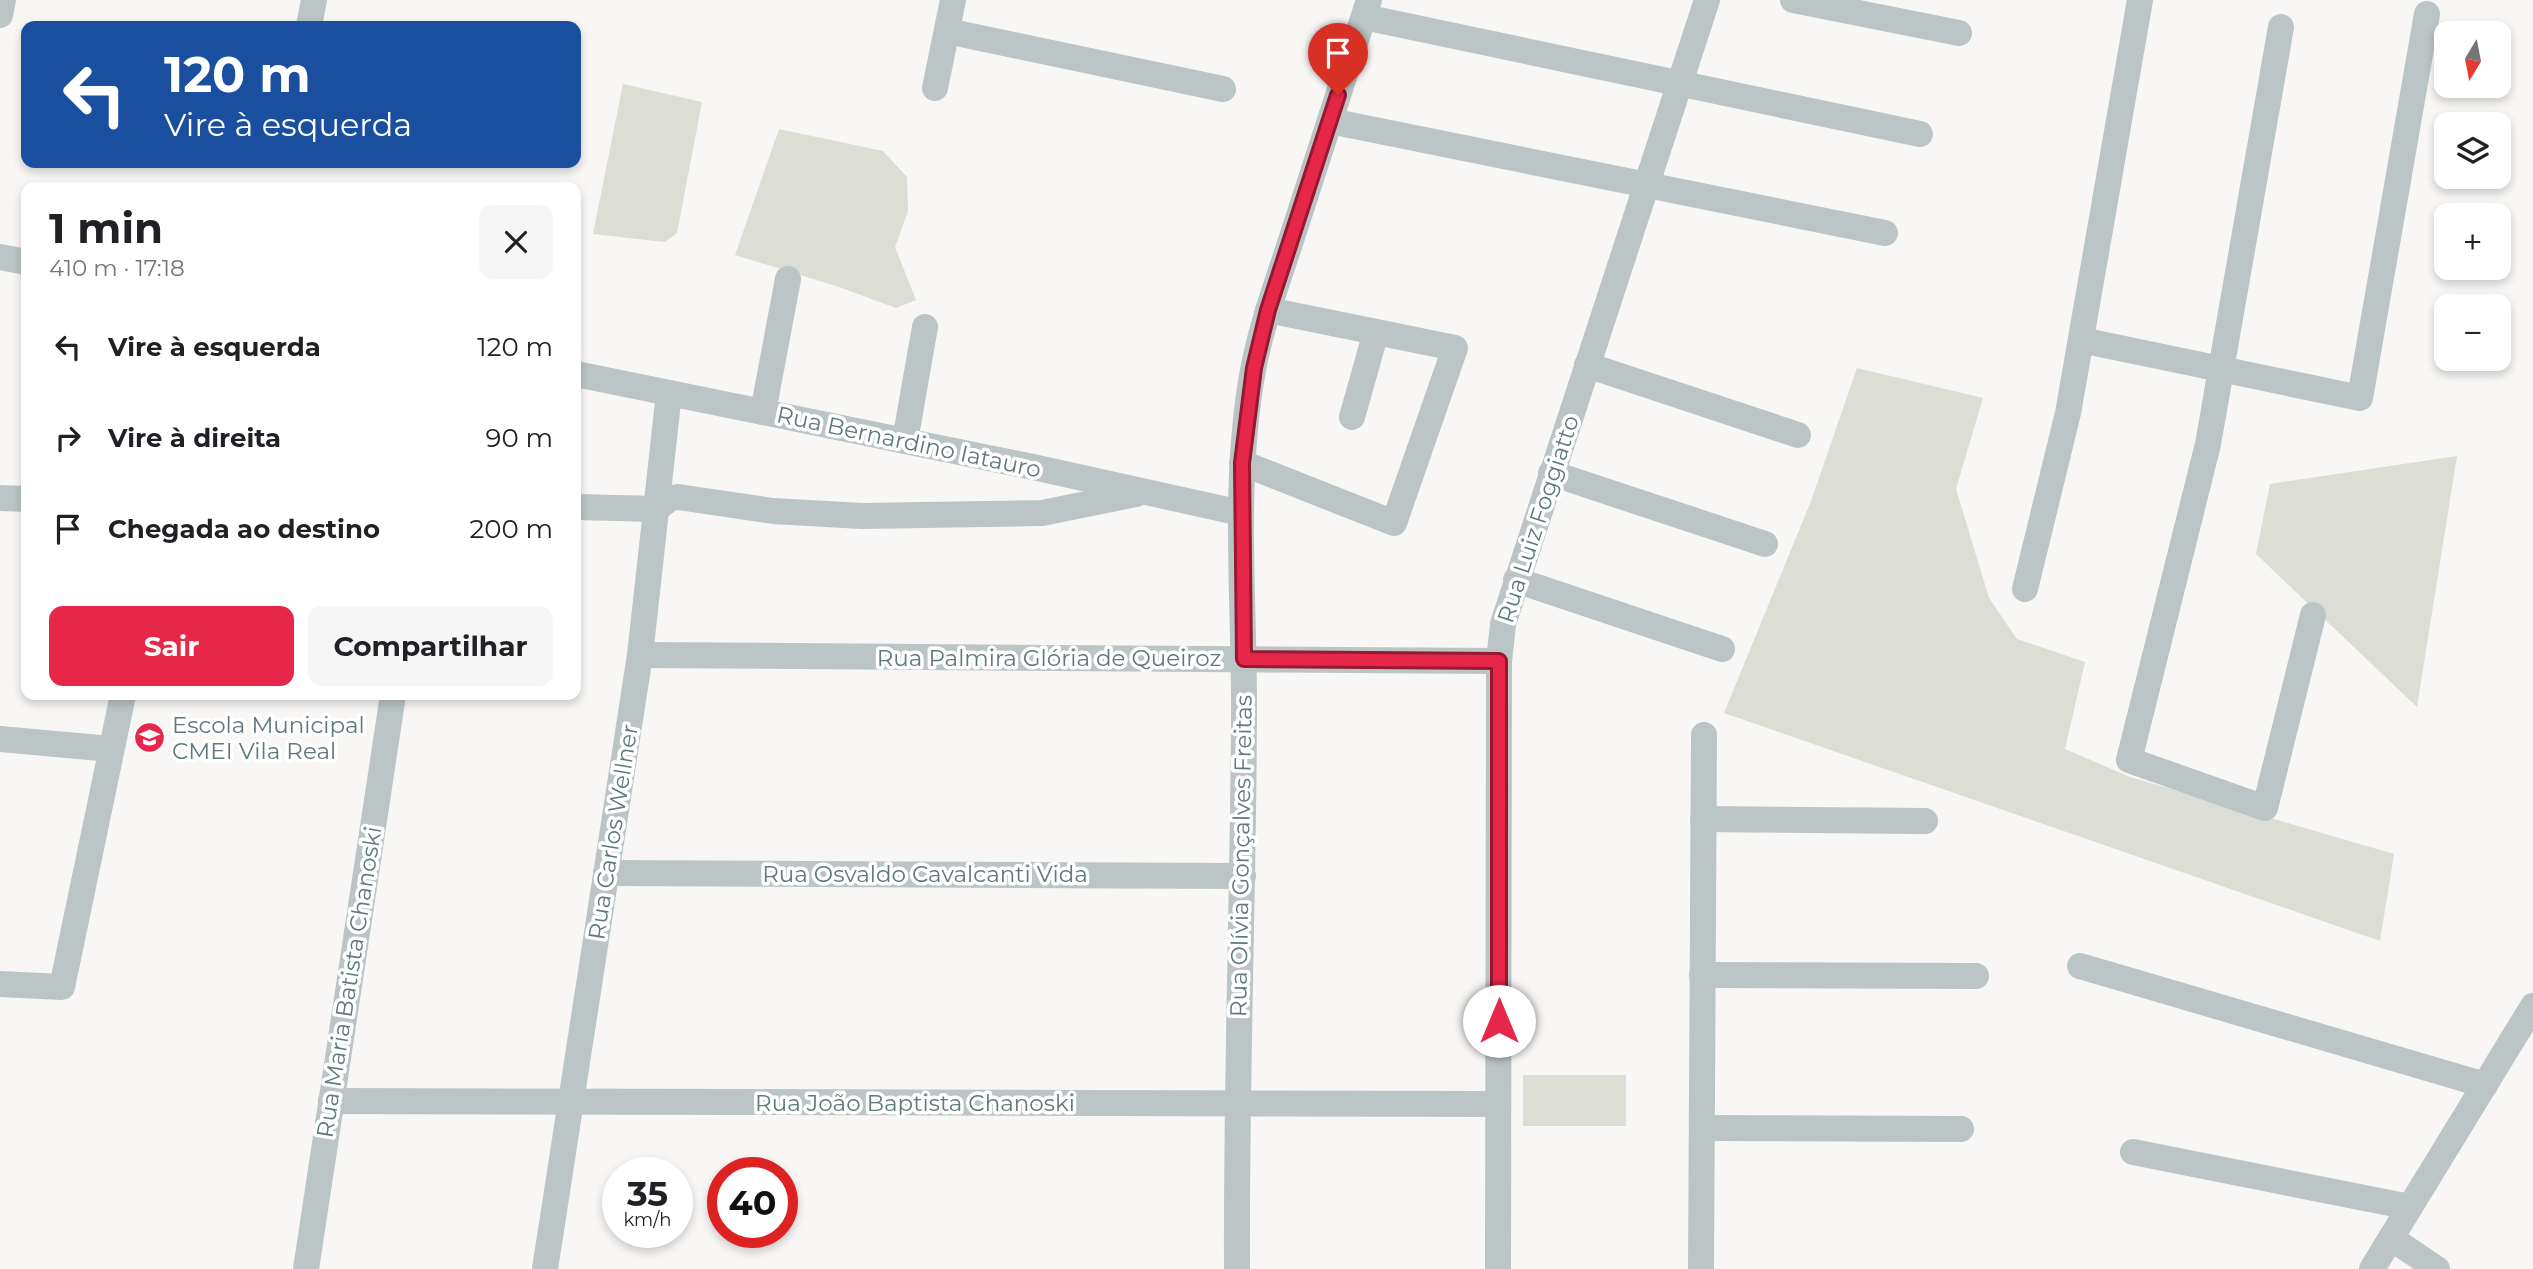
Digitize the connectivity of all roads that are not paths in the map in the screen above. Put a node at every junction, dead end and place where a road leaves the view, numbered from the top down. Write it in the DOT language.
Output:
graph roads {
  1 [pos="3,0"];
  2 [pos="314,0"];
  3 [pos="953,0"];
  4 [pos="1707,0"];
  5 [pos="1793,0"];
  6 [pos="2140,0"];
  7 [pos="1366,9"];
  8 [pos="2427,13"];
  9 [pos="0,15"];
  10 [pos="310,21"];
  11 [pos="2281,27"];
  12 [pos="947,31"];
  13 [pos="1959,33"];
  14 [pos="1680,83"];
  15 [pos="935,88"];
  16 [pos="1223,89"];
  17 [pos="1330,121"];
  18 [pos="1920,134"];
  19 [pos="1646,185"];
  20 [pos="1885,233"];
  21 [pos="0,257"];
  22 [pos="21,261"];
  23 [pos="788,279"];
  24 [pos="1268,310"];
  25 [pos="925,327"];
  26 [pos="1376,332"];
  27 [pos="2081,340"];
  28 [pos="1587,365"];
  29 [pos="2221,369"];
  30 [pos="581,375"];
  31 [pos="669,393"];
  32 [pos="763,412"];
  33 [pos="1352,417"];
  34 [pos="1798,435"];
  35 [pos="905,441"];
  36 [pos="1242,463"];
  37 [pos="1551,473"];
  38 [pos="1144,492"];
  39 [pos="0,498"];
  40 [pos="21,499"];
  41 [pos="581,507"];
  42 [pos="656,509"];
  43 [pos="1241,513"];
  44 [pos="1765,544"];
  45 [pos="1516,580"];
  46 [pos="2025,589"];
  47 [pos="2313,615"];
  48 [pos="1722,649"];
  49 [pos="640,655"];
  50 [pos="1244,659"];
  51 [pos="1499,661"];
  52 [pos="122,700"];
  53 [pos="392,700"];
  54 [pos="1704,735"];
  55 [pos="0,739"];
  56 [pos="111,749"];
  57 [pos="1703,819"];
  58 [pos="1925,821"];
  59 [pos="606,873"];
  60 [pos="1243,876"];
  61 [pos="2080,966"];
  62 [pos="1702,975"];
  63 [pos="1976,975"];
  64 [pos="0,984"];
  65 [pos="2533,1006"];
  66 [pos="2485,1085"];
  67 [pos="331,1101"];
  68 [pos="571,1102"];
  69 [pos="1236,1103"];
  70 [pos="1498,1104"];
  71 [pos="1702,1128"];
  72 [pos="1961,1129"];
  73 [pos="2133,1152"];
  74 [pos="2410,1207"];
  75 [pos="2391,1238"];
  76 [pos="306,1269"];
  77 [pos="545,1269"];
  78 [pos="1237,1269"];
  79 [pos="1498,1269"];
  80 [pos="1701,1269"];
  81 [pos="2372,1269"];
  82 [pos="2437,1269"];
  1 -- 9 [label="street"];
  2 -- 10 [label="street"];
  3 -- 12 [label="street"];
  4 -- 14 [label="street, Rua Luiz Foggiatto"];
  5 -- 13 [label="street"];
  6 -- 27 [label="street"];
  7 -- 14 [label="street"];
  7 -- 17 [label="street, Rua Olívia Gonçalves Freitas"];
  8 -- 29 [label="street"];
  11 -- 29 [label="street"];
  12 -- 15 [label="street"];
  12 -- 16 [label="street"];
  14 -- 18 [label="street"];
  14 -- 19 [label="street, Rua Luiz Foggiatto"];
  17 -- 19 [label="street"];
  17 -- 24 [label="street, Rua Olívia Gonçalves Freitas"];
  19 -- 20 [label="street"];
  19 -- 28 [label="street, Rua Luiz Foggiatto"];
  21 -- 22 [label="street"];
  23 -- 32 [label="street"];
  24 -- 26 [label="street"];
  24 -- 36 [label="street, Rua Olívia Gonçalves Freitas"];
  25 -- 35 [label="street"];
  26 -- 33 [label="street"];
  26 -- 36 [label="street"];
  27 -- 29 [label="street"];
  27 -- 46 [label="street"];
  28 -- 34 [label="street"];
  28 -- 37 [label="street, Rua Luiz Foggiatto"];
  29 -- 47 [label="street"];
  30 -- 31 [label="street, Rua Bernardino Iatauro"];
  31 -- 32 [label="street, Rua Bernardino Iatauro"];
  31 -- 42 [label="street, Rua Carlos Wellner"];
  32 -- 35 [label="street, Rua Bernardino Iatauro"];
  35 -- 38 [label="street, Rua Bernardino Iatauro"];
  36 -- 43 [label="street, Rua Olívia Gonçalves Freitas"];
  37 -- 44 [label="street"];
  37 -- 45 [label="street, Rua Luiz Foggiatto"];
  38 -- 42 [label="street"];
  38 -- 43 [label="street, Rua Bernardino Iatauro"];
  39 -- 40 [label="street"];
  41 -- 42 [label="street"];
  42 -- 49 [label="street, Rua Carlos Wellner"];
  43 -- 50 [label="street, Rua Olívia Gonçalves Freitas"];
  45 -- 48 [label="street"];
  45 -- 51 [label="street, Rua Luiz Foggiatto"];
  49 -- 50 [label="street, Rua Palmira Glória de Queiroz"];
  49 -- 59 [label="street, Rua Carlos Wellner"];
  50 -- 51 [label="street, Rua Palmira Glória de Queiroz"];
  50 -- 60 [label="street, Rua Olívia Gonçalves Freitas"];
  51 -- 70 [label="street, Rua Luiz Foggiatto"];
  52 -- 56 [label="street"];
  53 -- 67 [label="street, Rua Maria Batista Chanoski"];
  54 -- 57 [label="street"];
  55 -- 56 [label="street"];
  56 -- 64 [label="street"];
  57 -- 58 [label="street"];
  57 -- 62 [label="street"];
  59 -- 60 [label="street, Rua Osvaldo Cavalcanti Vida"];
  59 -- 68 [label="street, Rua Carlos Wellner"];
  60 -- 69 [label="street, Rua Olívia Gonçalves Freitas"];
  61 -- 66 [label="street"];
  62 -- 63 [label="street"];
  62 -- 71 [label="street"];
  65 -- 66 [label="street"];
  66 -- 74 [label="street"];
  67 -- 68 [label="street, Rua João Baptista Chanoski"];
  67 -- 76 [label="street, Rua Maria Batista Chanoski"];
  68 -- 69 [label="street, Rua João Baptista Chanoski"];
  68 -- 77 [label="street, Rua Carlos Wellner"];
  69 -- 70 [label="street, Rua João Baptista Chanoski"];
  69 -- 78 [label="street, Rua Olívia Gonçalves Freitas"];
  70 -- 79 [label="street, Rua Luiz Foggiatto"];
  71 -- 72 [label="street"];
  71 -- 80 [label="street"];
  73 -- 74 [label="street"];
  74 -- 75 [label="street"];
  75 -- 81 [label="street"];
  75 -- 82 [label="street"];
}
